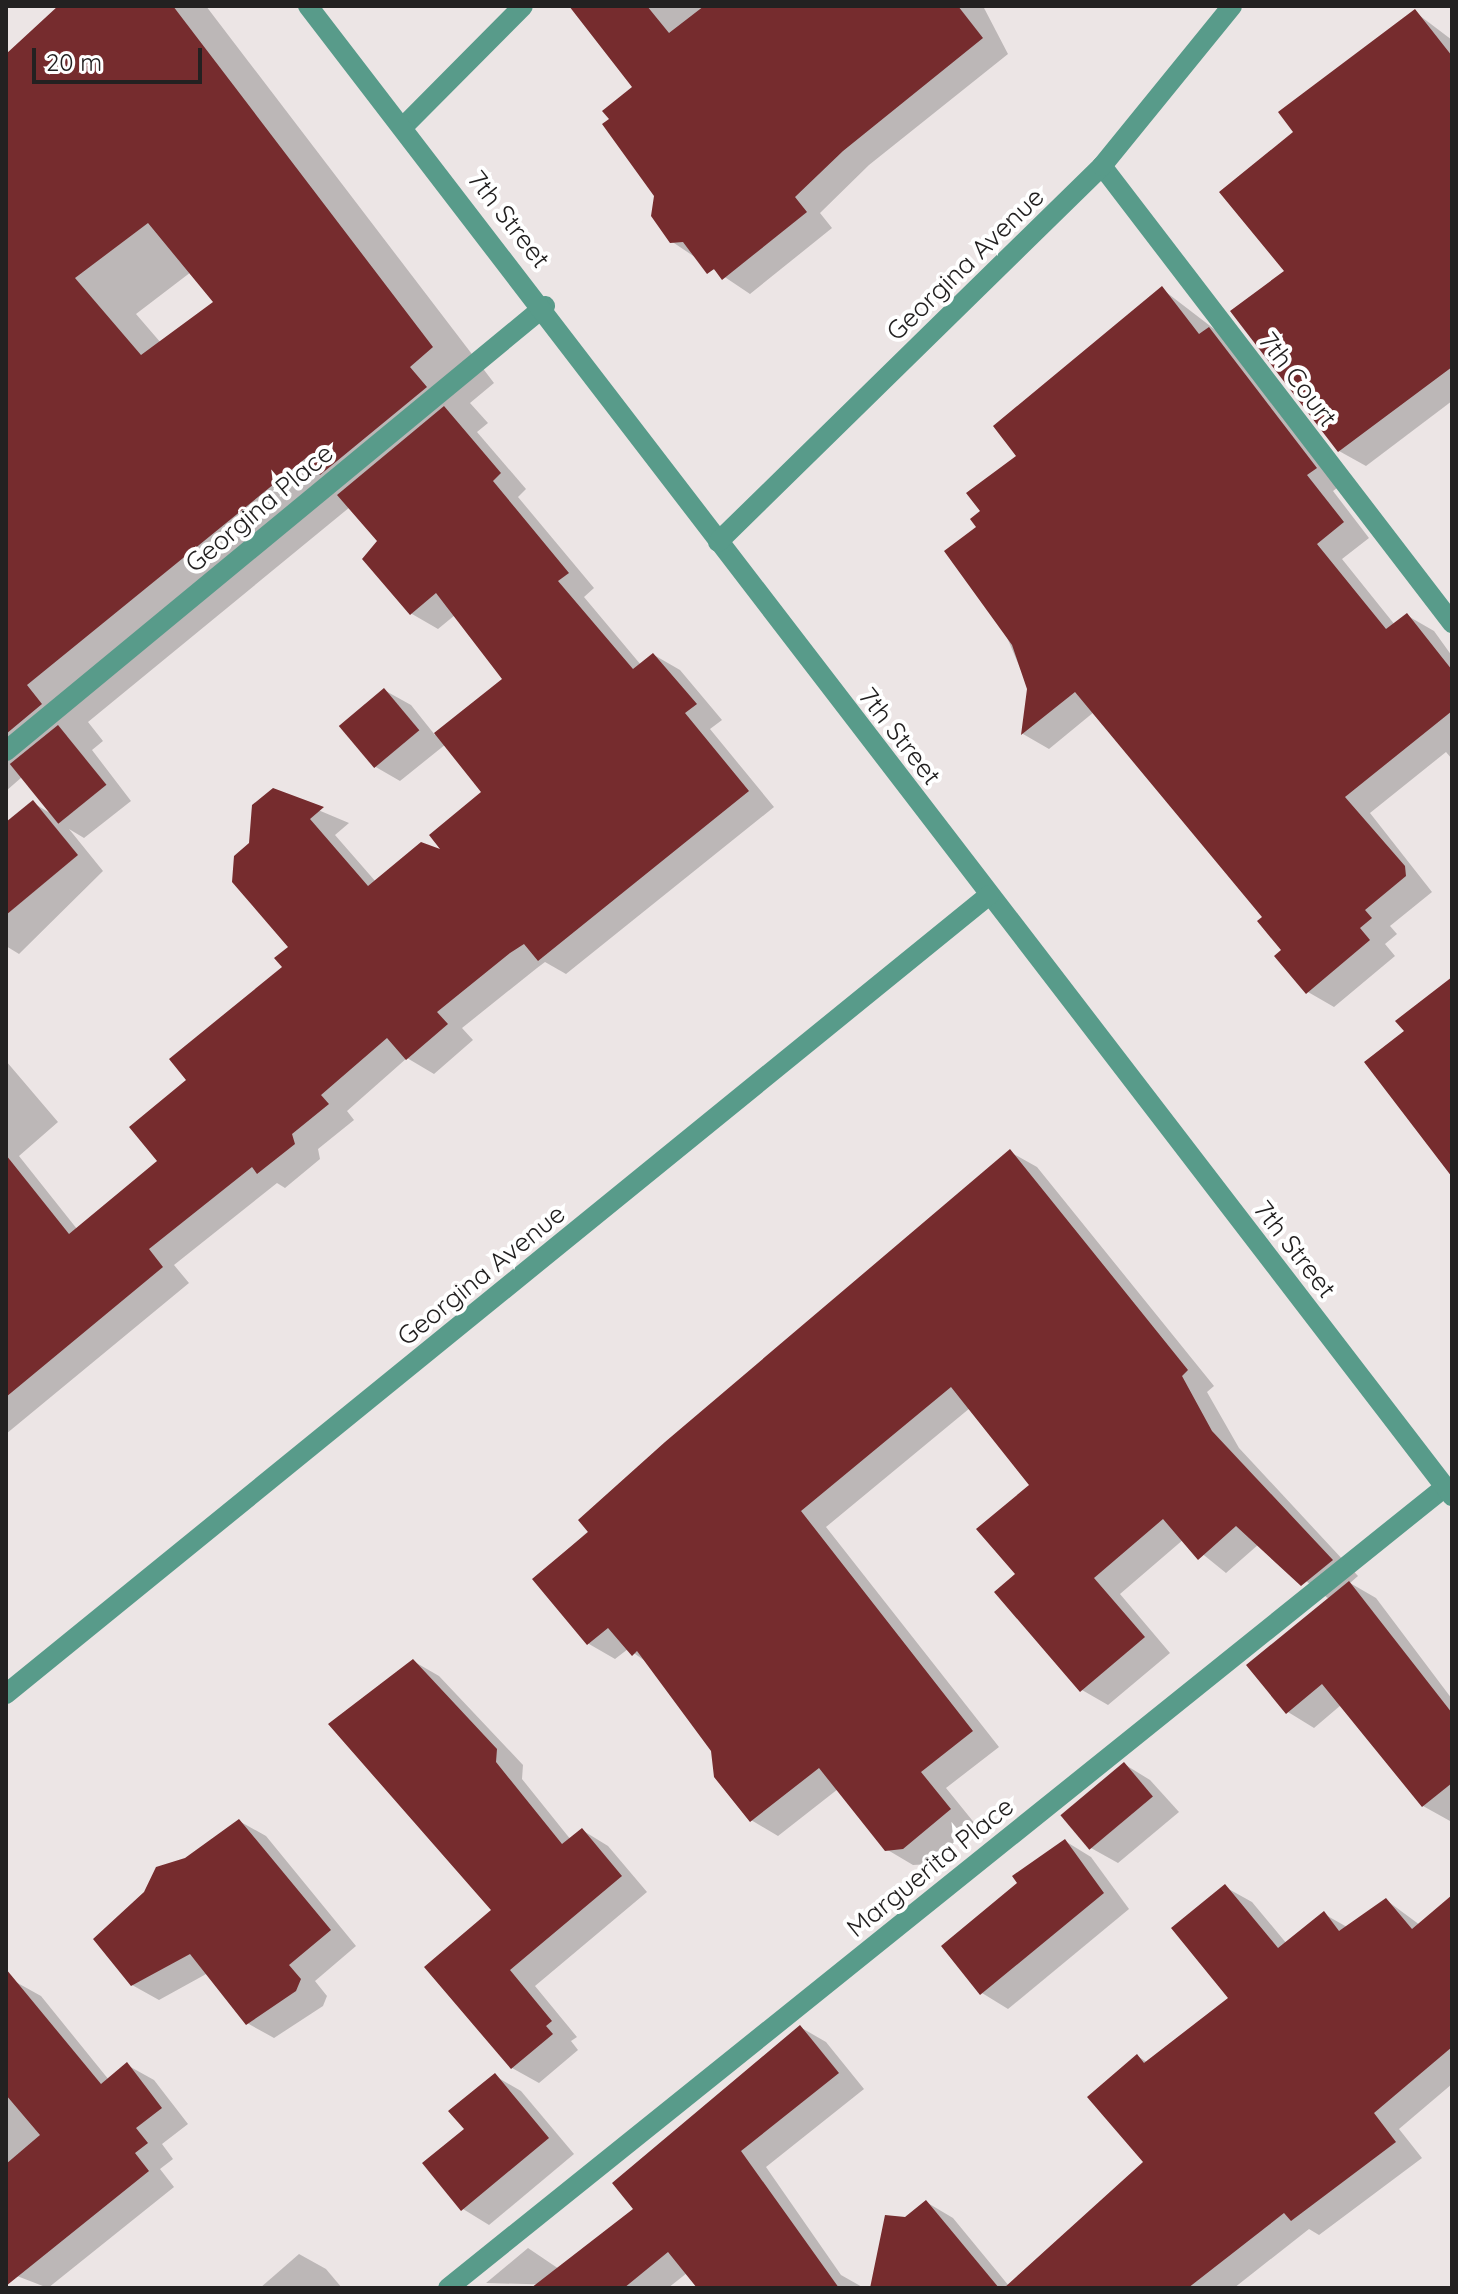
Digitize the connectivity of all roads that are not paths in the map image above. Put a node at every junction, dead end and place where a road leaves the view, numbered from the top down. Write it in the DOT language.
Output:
graph roads {
  1 [pos="308,6"];
  2 [pos="523,6"];
  3 [pos="1232,6"];
  4 [pos="403,127"];
  5 [pos="1102,166"];
  6 [pos="545,306"];
  7 [pos="718,542"];
  8 [pos="1452,623"];
  9 [pos="6,751"];
  10 [pos="989,895"];
  11 [pos="1448,1492"];
  12 [pos="6,1694"];
  13 [pos="448,2288"];
  1 -- 4 [label="street, 7th Street"];
  2 -- 4 [label="street"];
  3 -- 5 [label="street, Georgina Avenue"];
  4 -- 6 [label="street, 7th Street"];
  5 -- 7 [label="street, Georgina Avenue"];
  5 -- 8 [label="street, 7th Court"];
  6 -- 7 [label="street, 7th Street"];
  6 -- 9 [label="street, Georgina Place"];
  7 -- 10 [label="street, 7th Street"];
  10 -- 11 [label="street, 7th Street"];
  10 -- 12 [label="street, Georgina Avenue"];
  11 -- 13 [label="street, Marguerita Place"];
}
